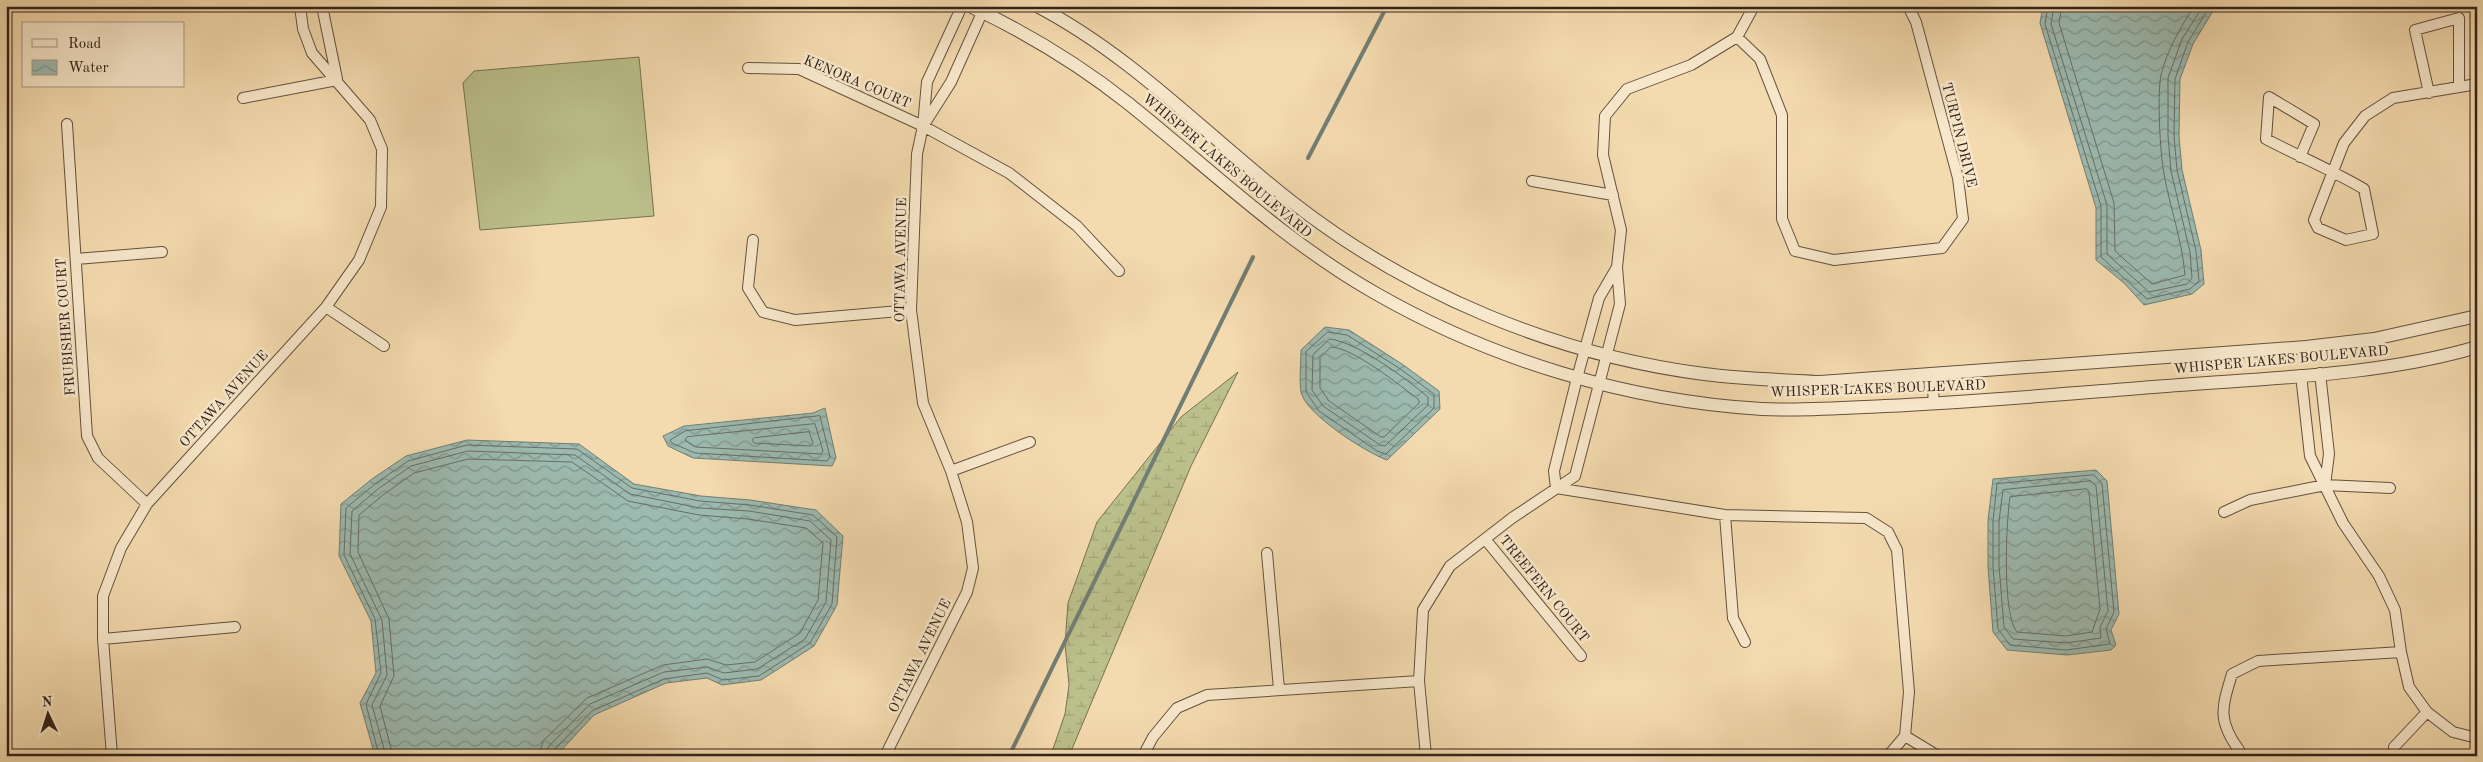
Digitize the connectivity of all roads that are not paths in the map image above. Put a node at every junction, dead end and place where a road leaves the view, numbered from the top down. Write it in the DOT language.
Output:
graph roads {
  1 [pos="300,6"];
  2 [pos="322,6"];
  3 [pos="962,6"];
  4 [pos="970,6"];
  5 [pos="1037,6"];
  6 [pos="1754,6"];
  7 [pos="1908,6"];
  8 [pos="984,10"];
  9 [pos="1737,37"];
  10 [pos="748,68"];
  11 [pos="337,80"];
  12 [pos="2477,84"];
  13 [pos="2459,86"];
  14 [pos="2429,93"];
  15 [pos="244,98"];
  16 [pos="67,124"];
  17 [pos="923,126"];
  18 [pos="2300,157"];
  19 [pos="2332,170"];
  20 [pos="1532,181"];
  21 [pos="1613,195"];
  22 [pos="753,240"];
  23 [pos="162,252"];
  24 [pos="76,260"];
  25 [pos="1617,268"];
  26 [pos="1119,271"];
  27 [pos="326,307"];
  28 [pos="911,310"];
  29 [pos="2477,316"];
  30 [pos="384,346"];
  31 [pos="2477,347"];
  32 [pos="1585,348"];
  33 [pos="1608,355"];
  34 [pos="2320,373"];
  35 [pos="1932,374"];
  36 [pos="2301,375"];
  37 [pos="1577,378"];
  38 [pos="1600,384"];
  39 [pos="1934,404"];
  40 [pos="1030,442"];
  41 [pos="950,471"];
  42 [pos="2325,486"];
  43 [pos="1556,488"];
  44 [pos="2390,488"];
  45 [pos="147,504"];
  46 [pos="2224,512"];
  47 [pos="1725,515"];
  48 [pos="1485,539"];
  49 [pos="1267,553"];
  50 [pos="235,627"];
  51 [pos="103,639"];
  52 [pos="1745,642"];
  53 [pos="2401,652"];
  54 [pos="1581,656"];
  55 [pos="1419,681"];
  56 [pos="1279,690"];
  57 [pos="2427,712"];
  58 [pos="1905,736"];
  59 [pos="2477,738"];
  60 [pos="2394,747"];
  61 [pos="2239,750"];
  62 [pos="112,756"];
  63 [pos="885,756"];
  64 [pos="1143,756"];
  65 [pos="1426,756"];
  66 [pos="1888,756"];
  67 [pos="1938,756"];
  1 -- 11 [label="street, OTTAWA AVENUE"];
  2 -- 11 [label="street, OTTAWA AVENUE"];
  3 -- 17 [label="street, OTTAWA AVENUE"];
  4 -- 8 [label="street, WHISPER LAKES BOULEVARD"];
  5 -- 32 [label="street, WHISPER LAKES BOULEVARD"];
  6 -- 9 [label="street"];
  7 -- 9 [label="street, TURPIN DRIVE"];
  8 -- 17 [label="street, OTTAWA AVENUE"];
  8 -- 37 [label="street, WHISPER LAKES BOULEVARD"];
  9 -- 21 [label="street"];
  10 -- 17 [label="street, KENORA COURT"];
  11 -- 15 [label="street"];
  11 -- 27 [label="street, OTTAWA AVENUE"];
  12 -- 13 [label="street"];
  13 -- 14 [label="street"];
  13 -- 14 [label="street"];
  14 -- 19 [label="street"];
  16 -- 24 [label="street, FRUBISHER COURT"];
  17 -- 26 [label="street, KENORA COURT"];
  17 -- 28 [label="street, OTTAWA AVENUE"];
  18 -- 18 [label="street"];
  18 -- 19 [label="street"];
  19 -- 19 [label="street"];
  20 -- 21 [label="street"];
  21 -- 25 [label="street"];
  22 -- 28 [label="street"];
  23 -- 24 [label="street"];
  24 -- 45 [label="street, FRUBISHER COURT"];
  25 -- 32 [label="street"];
  25 -- 33 [label="street"];
  27 -- 30 [label="street"];
  27 -- 45 [label="street, OTTAWA AVENUE"];
  28 -- 41 [label="street, OTTAWA AVENUE"];
  29 -- 35 [label="street, WHISPER LAKES BOULEVARD"];
  31 -- 34 [label="street, WHISPER LAKES BOULEVARD"];
  32 -- 33 [label="street, WHISPER LAKES BOULEVARD"];
  32 -- 37 [label="street"];
  33 -- 35 [label="street, WHISPER LAKES BOULEVARD"];
  33 -- 38 [label="street"];
  34 -- 36 [label="street, WHISPER LAKES BOULEVARD"];
  34 -- 42 [label="street"];
  35 -- 39 [label="street"];
  36 -- 39 [label="street, WHISPER LAKES BOULEVARD"];
  36 -- 42 [label="street"];
  37 -- 38 [label="street, WHISPER LAKES BOULEVARD"];
  37 -- 43 [label="street"];
  38 -- 39 [label="street, WHISPER LAKES BOULEVARD"];
  38 -- 43 [label="street"];
  40 -- 41 [label="street"];
  41 -- 63 [label="street, OTTAWA AVENUE"];
  42 -- 44 [label="street"];
  42 -- 46 [label="street"];
  42 -- 53 [label="street"];
  43 -- 47 [label="street"];
  43 -- 48 [label="street"];
  45 -- 51 [label="street, OTTAWA AVENUE"];
  47 -- 52 [label="street"];
  47 -- 58 [label="street"];
  48 -- 54 [label="street, TREEFERN COURT"];
  48 -- 55 [label="street"];
  49 -- 56 [label="street"];
  50 -- 51 [label="street"];
  51 -- 62 [label="street, OTTAWA AVENUE"];
  53 -- 57 [label="street"];
  53 -- 61 [label="street"];
  55 -- 56 [label="street"];
  55 -- 65 [label="street"];
  56 -- 64 [label="street"];
  57 -- 59 [label="street"];
  57 -- 60 [label="street"];
  58 -- 66 [label="street"];
  58 -- 67 [label="street"];
}
